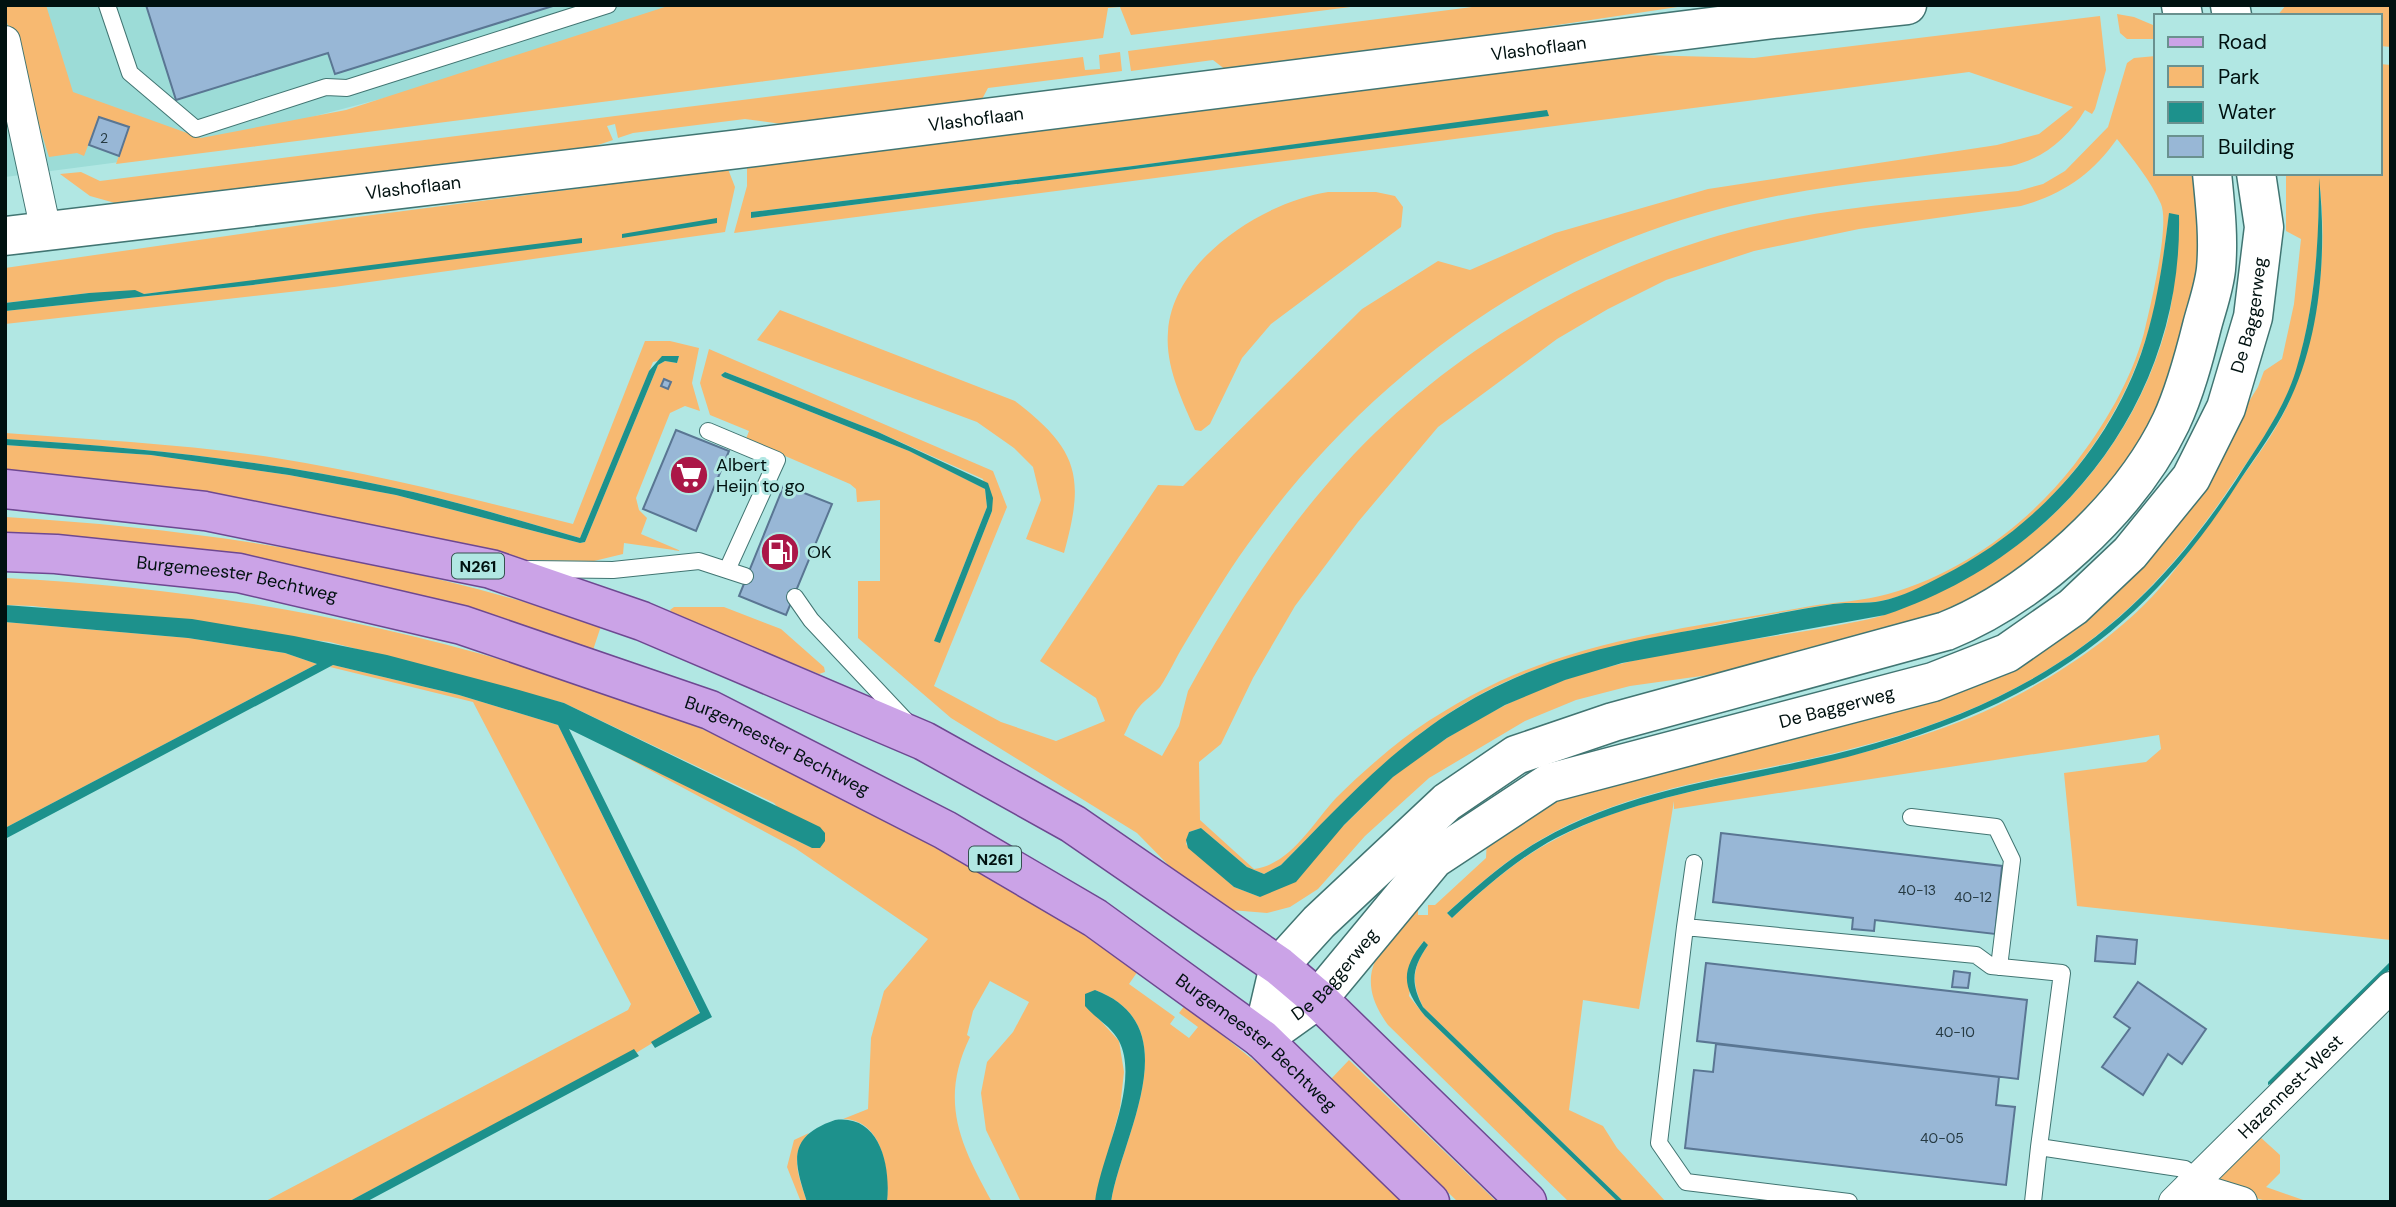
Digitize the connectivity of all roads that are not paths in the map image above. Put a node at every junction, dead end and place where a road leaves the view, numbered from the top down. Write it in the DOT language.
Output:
graph roads {
  1 [pos="107,5"];
  2 [pos="607,5"];
  3 [pos="1907,5"];
  4 [pos="5,41"];
  5 [pos="2212,175"];
  6 [pos="2256,175"];
  7 [pos="46,231"];
  8 [pos="5,236"];
  9 [pos="708,431"];
  10 [pos="5,489"];
  11 [pos="5,552"];
  12 [pos="492,569"];
  13 [pos="727,570"];
  14 [pos="746,576"];
  15 [pos="795,597"];
  16 [pos="924,741"];
  17 [pos="1911,817"];
  18 [pos="1694,863"];
  19 [pos="1685,927"];
  20 [pos="1279,966"];
  21 [pos="2000,967"];
  22 [pos="2391,987"];
  23 [pos="1318,999"];
  24 [pos="1262,1040"];
  25 [pos="2039,1147"];
  26 [pos="2187,1188"];
  27 [pos="1430,1202"];
  28 [pos="1527,1202"];
  29 [pos="1849,1202"];
  30 [pos="2033,1202"];
  31 [pos="2242,1202"];
  1 -- 2 [label="lane"];
  3 -- 7 [label="street, Vlashoflaan"];
  4 -- 7 [label="street"];
  5 -- 20 [label="street, De Baggerweg"];
  6 -- 23 [label="street, De Baggerweg"];
  7 -- 8 [label="street, Vlashoflaan"];
  9 -- 13 [label="lane"];
  10 -- 12 [label="main road, N261"];
  11 -- 24 [label="main road, Burgemeester Bechtweg / N261"];
  12 -- 13 [label="lane"];
  12 -- 16 [label="main road, N261"];
  13 -- 14 [label="lane"];
  15 -- 16 [label="lane"];
  16 -- 20 [label="main road, N261"];
  17 -- 21 [label="lane"];
  18 -- 19 [label="lane"];
  19 -- 21 [label="lane"];
  19 -- 29 [label="lane"];
  20 -- 23 [label="main road, N261"];
  20 -- 24 [label="street, De Baggerweg"];
  21 -- 25 [label="lane"];
  22 -- 26 [label="street, Hazennest-West"];
  23 -- 24 [label="street, De Baggerweg"];
  23 -- 28 [label="main road, N261"];
  24 -- 27 [label="main road, Burgemeester Bechtweg / N261"];
  25 -- 26 [label="lane"];
  25 -- 30 [label="lane"];
  26 -- 31 [label="street"];
}
